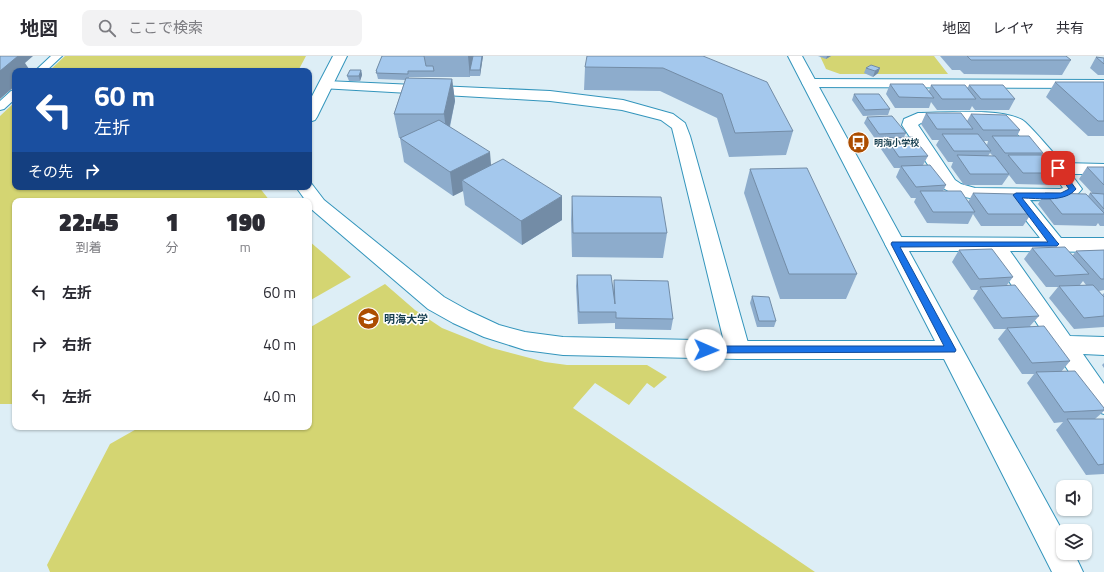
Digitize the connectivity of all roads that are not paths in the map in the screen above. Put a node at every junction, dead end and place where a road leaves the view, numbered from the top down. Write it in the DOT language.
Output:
graph roads {
  1 [pos="57,56"];
  2 [pos="340,56"];
  3 [pos="795,56"];
  4 [pos="43,68"];
  5 [pos="809,83"];
  6 [pos="1104,84"];
  7 [pos="326,85"];
  8 [pos="12,96"];
  9 [pos="0,107"];
  10 [pos="312,111"];
  11 [pos="1058,168"];
  12 [pos="1104,169"];
  13 [pos="307,190"];
  14 [pos="1016,195"];
  15 [pos="895,244"];
  16 [pos="1055,244"];
  17 [pos="1104,244"];
  18 [pos="995,245"];
  19 [pos="1065,345"];
  20 [pos="1104,346"];
  21 [pos="738,350"];
  22 [pos="951,350"];
  23 [pos="1104,404"];
  24 [pos="1068,572"];
  1 -- 4 [label="lane"];
  2 -- 7 [label="street"];
  3 -- 5 [label="street"];
  5 -- 6 [label="street"];
  5 -- 15 [label="street"];
  7 -- 10 [label="street"];
  7 -- 21 [label="street"];
  8 -- 9 [label="lane"];
  11 -- 12 [label="street"];
  11 -- 14 [label="street"];
  11 -- 14 [label="street"];
  13 -- 21 [label="street"];
  14 -- 16 [label="street"];
  15 -- 18 [label="street"];
  15 -- 22 [label="street"];
  16 -- 17 [label="street"];
  16 -- 18 [label="street"];
  18 -- 19 [label="street"];
  19 -- 20 [label="street"];
  19 -- 23 [label="street"];
  21 -- 22 [label="street"];
  22 -- 24 [label="street"];
}
